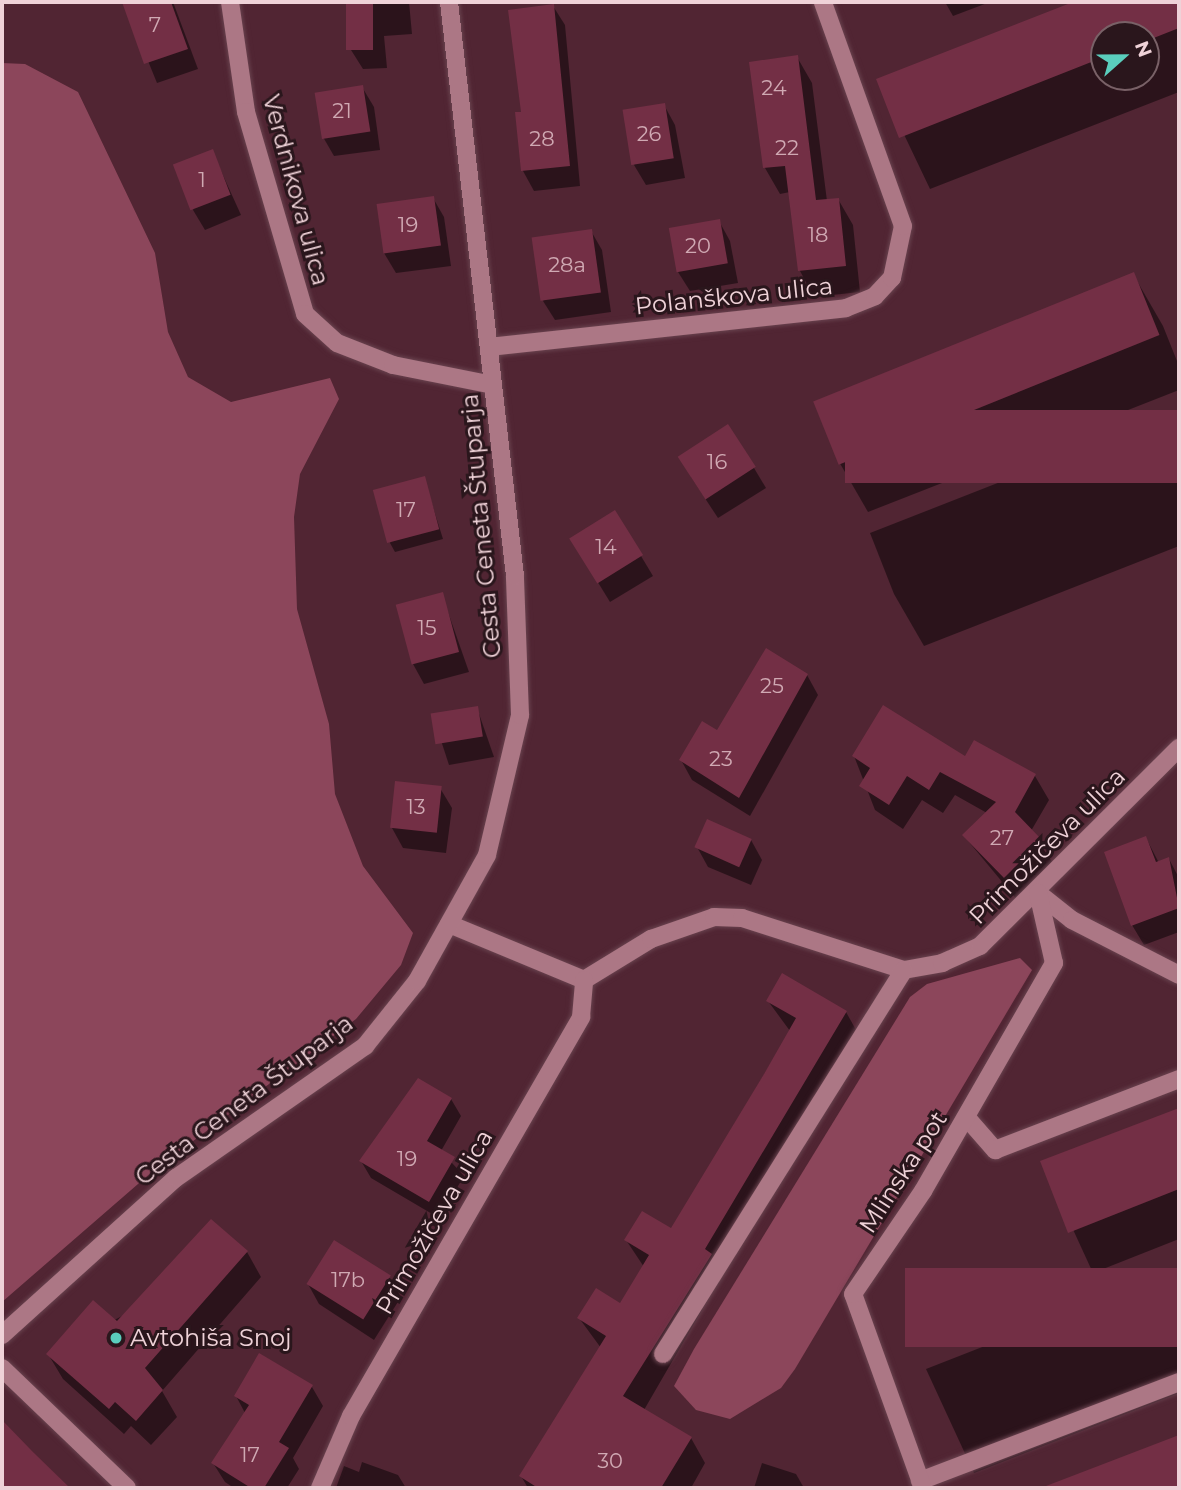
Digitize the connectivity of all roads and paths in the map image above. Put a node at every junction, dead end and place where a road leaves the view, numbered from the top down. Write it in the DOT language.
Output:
graph roads {
  1 [pos="230,2"];
  2 [pos="449,2"];
  3 [pos="823,2"];
  4 [pos="489,347"];
  5 [pos="492,385"];
  6 [pos="1179,748"];
  7 [pos="1038,893"];
  8 [pos="449,924"];
  9 [pos="904,970"];
  10 [pos="1179,975"];
  11 [pos="584,979"];
  12 [pos="1179,1079"];
  13 [pos="967,1118"];
  14 [pos="2,1335"];
  15 [pos="663,1354"];
  16 [pos="2,1368"];
  17 [pos="1179,1382"];
  18 [pos="921,1485"];
  19 [pos="127,1488"];
  20 [pos="320,1488"];
  1 -- 5 [label="street, Verdnikova ulica"];
  2 -- 4 [label="street, Cesta Ceneta Štuparja"];
  3 -- 4 [label="street, Polanškova ulica"];
  4 -- 5 [label="street, Cesta Ceneta Štuparja"];
  5 -- 8 [label="street, Cesta Ceneta Štuparja"];
  6 -- 7 [label="street, Primožičeva ulica"];
  7 -- 9 [label="street, Primožičeva ulica"];
  7 -- 10 [label="street"];
  7 -- 13 [label="street, Mlinska pot"];
  8 -- 11 [label="street"];
  8 -- 14 [label="street, Cesta Ceneta Štuparja"];
  9 -- 11 [label="street"];
  9 -- 15 [label="street"];
  11 -- 20 [label="street, Primožičeva ulica"];
  12 -- 13 [label="street"];
  13 -- 18 [label="street, Mlinska pot"];
  16 -- 19 [label="street"];
  17 -- 18 [label="street, Mlinska pot"];
}
